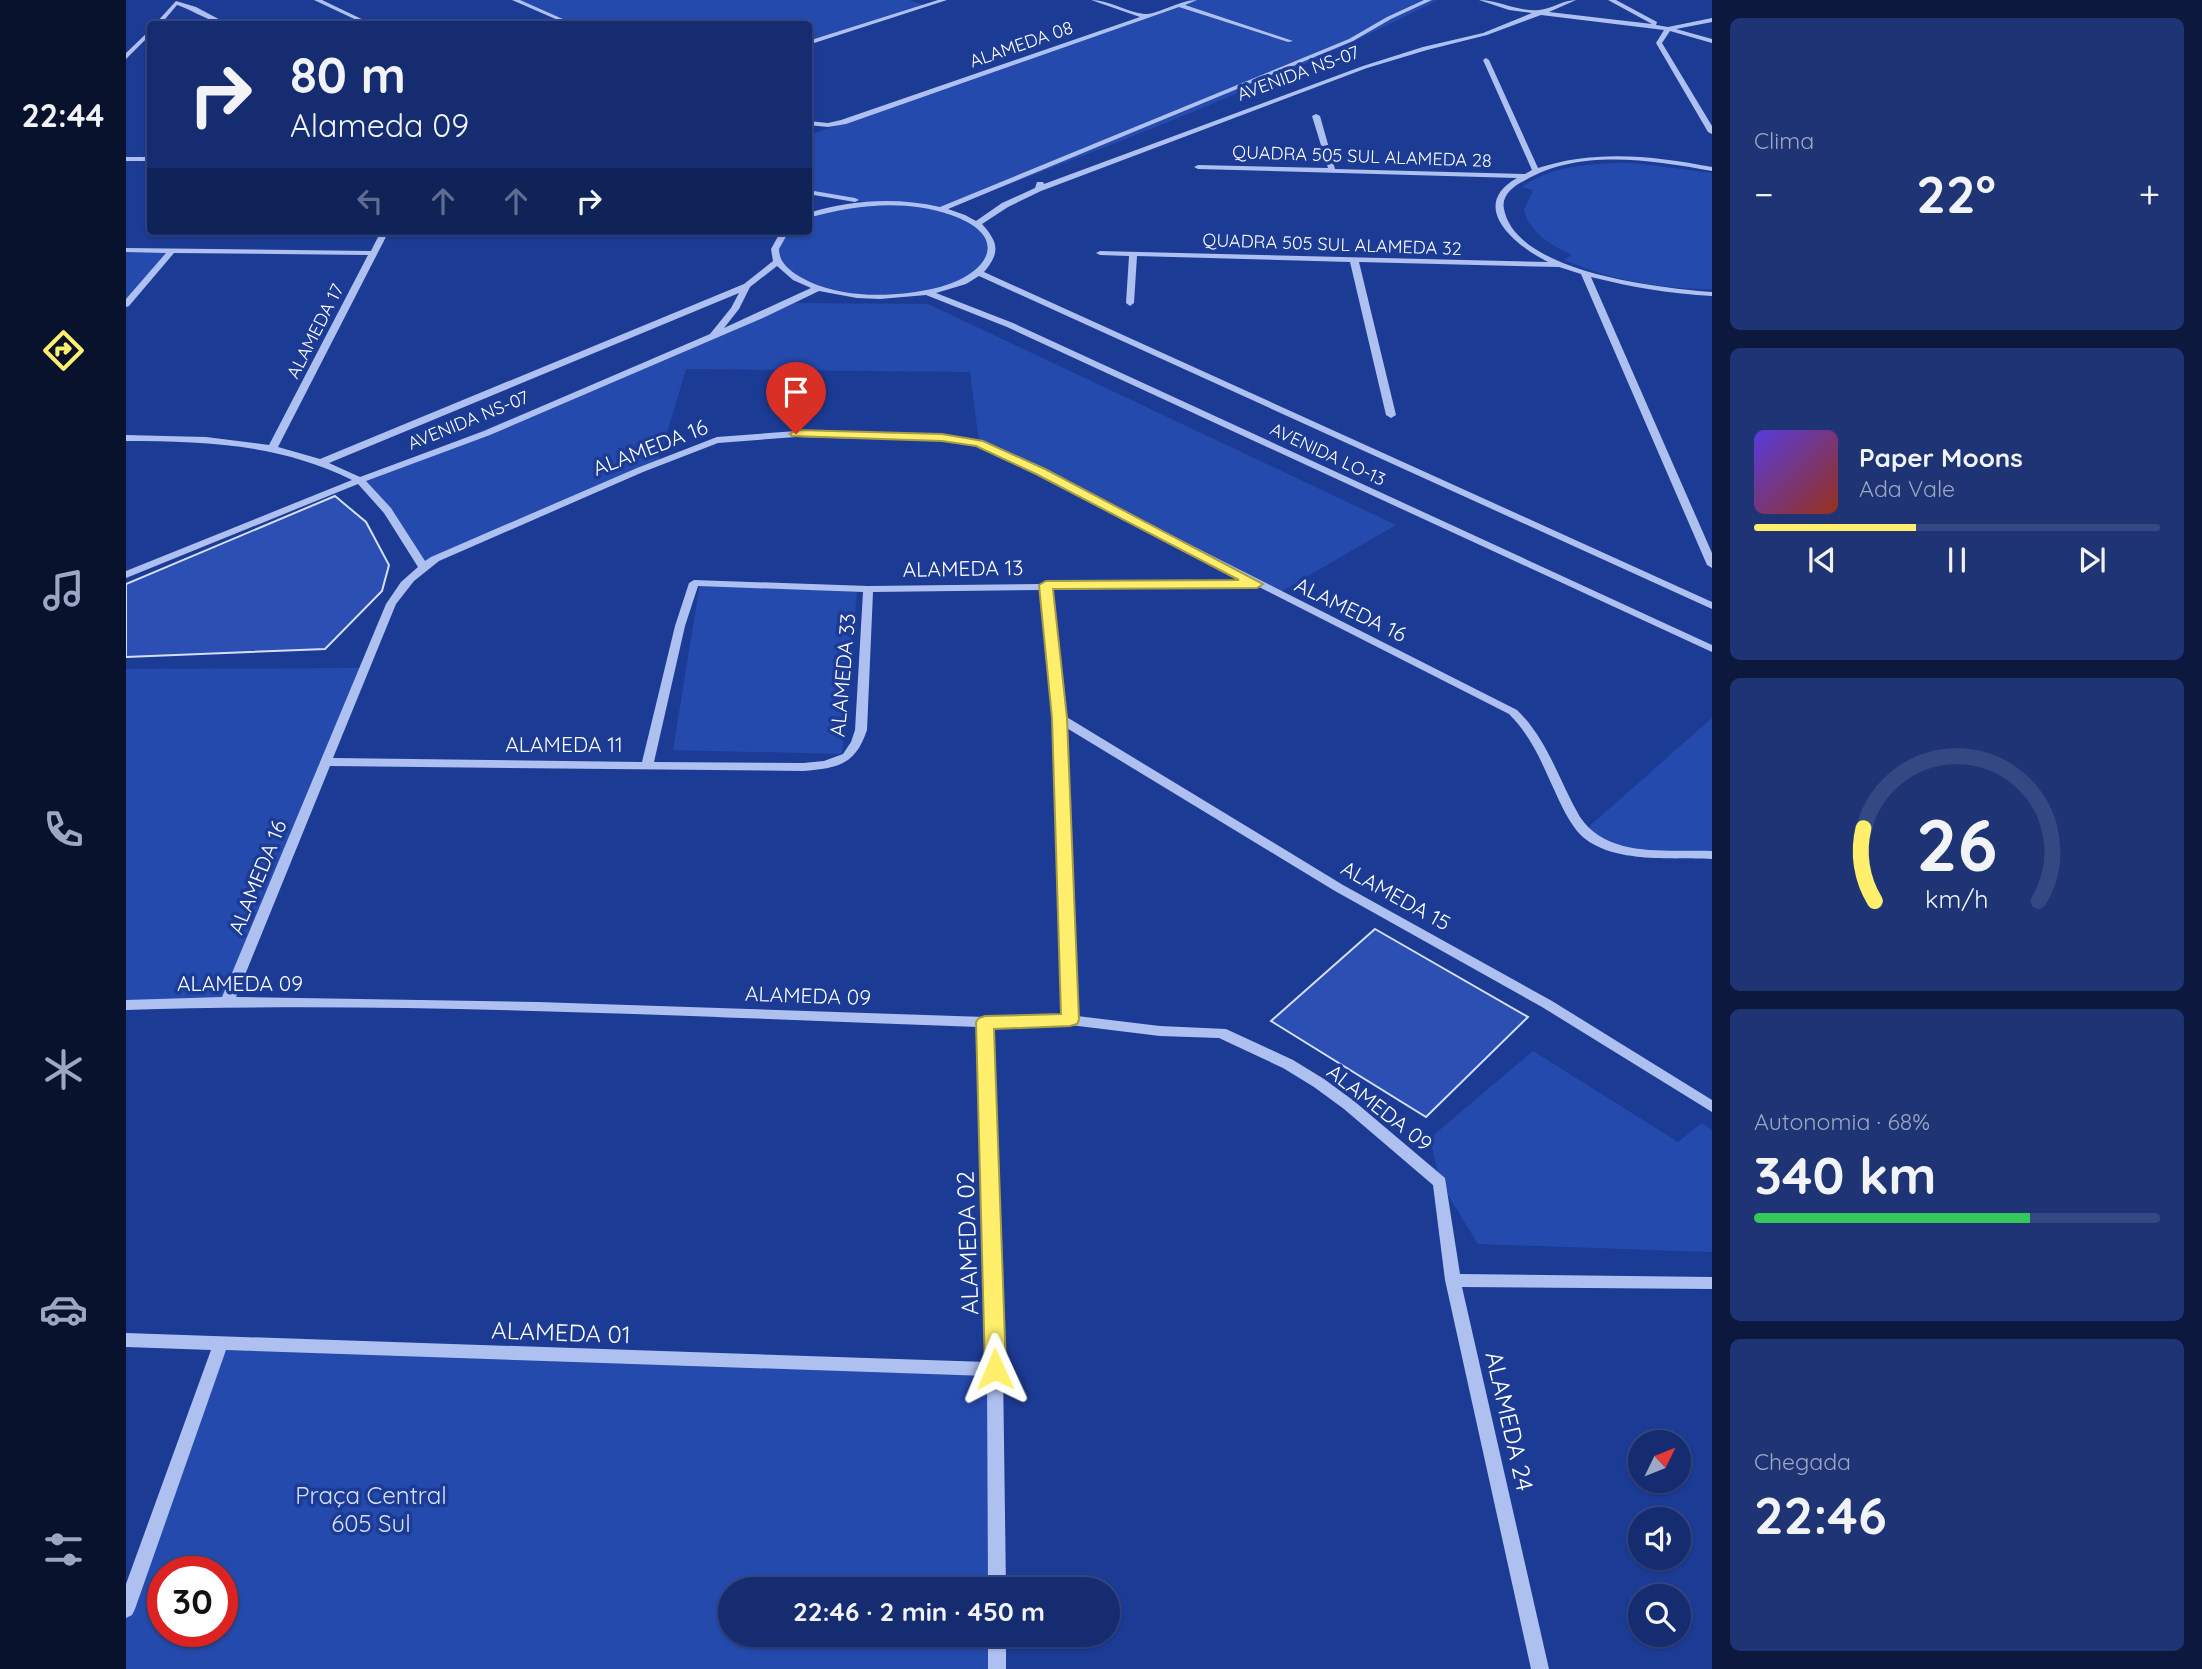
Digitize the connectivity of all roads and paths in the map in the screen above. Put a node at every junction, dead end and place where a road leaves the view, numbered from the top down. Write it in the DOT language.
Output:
graph roads {
  1 [pos="317,0"];
  2 [pos="515,0"];
  3 [pos="909,0"];
  4 [pos="944,0"];
  5 [pos="1094,0"];
  6 [pos="1194,0"];
  7 [pos="1429,0"];
  8 [pos="1482,0"];
  9 [pos="1573,0"];
  10 [pos="1611,0"];
  11 [pos="175,1"];
  12 [pos="1178,5"];
  13 [pos="926,6"];
  14 [pos="1542,12"];
  15 [pos="1147,18"];
  16 [pos="1712,20"];
  17 [pos="160,21"];
  18 [pos="219,21"];
  19 [pos="362,21"];
  20 [pos="564,21"];
  21 [pos="1665,28"];
  22 [pos="147,35"];
  23 [pos="1290,41"];
  24 [pos="1712,41"];
  25 [pos="812,42"];
  26 [pos="126,57"];
  27 [pos="1486,60"];
  28 [pos="1316,116"];
  29 [pos="812,123"];
  30 [pos="1712,132"];
  31 [pos="1527,151"];
  32 [pos="126,159"];
  33 [pos="147,159"];
  34 [pos="1558,165"];
  35 [pos="1198,167"];
  36 [pos="1709,167"];
  37 [pos="1047,168"];
  38 [pos="1332,170"];
  39 [pos="1536,171"];
  40 [pos="1473,175"];
  41 [pos="1525,176"];
  42 [pos="1509,187"];
  43 [pos="1038,189"];
  44 [pos="812,193"];
  45 [pos="869,203"];
  46 [pos="941,209"];
  47 [pos="812,215"];
  48 [pos="977,224"];
  49 [pos="383,235"];
  50 [pos="781,235"];
  51 [pos="126,250"];
  52 [pos="1532,250"];
  53 [pos="171,252"];
  54 [pos="373,253"];
  55 [pos="1100,253"];
  56 [pos="1133,254"];
  57 [pos="1354,260"];
  58 [pos="777,262"];
  59 [pos="1510,264"];
  60 [pos="1563,265"];
  61 [pos="979,273"];
  62 [pos="1586,274"];
  63 [pos="1618,283"];
  64 [pos="747,286"];
  65 [pos="818,288"];
  66 [pos="928,293"];
  67 [pos="1712,294"];
  68 [pos="1597,300"];
  69 [pos="126,303"];
  70 [pos="1130,303"];
  71 [pos="713,335"];
  72 [pos="1391,415"];
  73 [pos="126,438"];
  74 [pos="273,447"];
  75 [pos="321,462"];
  76 [pos="360,481"];
  77 [pos="1712,565"];
  78 [pos="423,568"];
  79 [pos="126,575"];
  80 [pos="1257,584"];
  81 [pos="1046,585"];
  82 [pos="868,589"];
  83 [pos="1712,606"];
  84 [pos="1712,649"];
  85 [pos="1059,718"];
  86 [pos="325,762"];
  87 [pos="648,763"];
  88 [pos="803,767"];
  89 [pos="1712,855"];
  90 [pos="227,1002"];
  91 [pos="126,1005"];
  92 [pos="1070,1020"];
  93 [pos="985,1022"];
  94 [pos="1712,1107"];
  95 [pos="1440,1182"];
  96 [pos="1453,1280"];
  97 [pos="1712,1283"];
  98 [pos="126,1340"];
  99 [pos="221,1343"];
  100 [pos="995,1369"];
  101 [pos="997,1577"];
  102 [pos="126,1609"];
  103 [pos="997,1647"];
  104 [pos="997,1669"];
  105 [pos="1540,1669"];
  1 -- 19 [label="street"];
  2 -- 20 [label="street"];
  3 -- 13 [label="street"];
  4 -- 13 [label="street"];
  5 -- 15 [label="street"];
  6 -- 12 [label="street, ALAMEDA 08"];
  7 -- 37 [label="street, AVENIDA NS-07"];
  8 -- 14 [label="street"];
  9 -- 14 [label="street, AVENIDA NS-07"];
  10 -- 21 [label="street"];
  11 -- 17 [label="street"];
  11 -- 18 [label="street"];
  12 -- 15 [label="street, ALAMEDA 08"];
  12 -- 23 [label="street"];
  13 -- 25 [label="street"];
  14 -- 21 [label="street"];
  14 -- 43 [label="street, AVENIDA NS-07"];
  15 -- 29 [label="street, ALAMEDA 08"];
  16 -- 21 [label="street"];
  21 -- 24 [label="street"];
  21 -- 30 [label="street"];
  22 -- 26 [label="street"];
  27 -- 31 [label="street"];
  28 -- 38 [label="street"];
  31 -- 34 [label="street"];
  31 -- 39 [label="street"];
  32 -- 33 [label="street"];
  34 -- 36 [label="street"];
  34 -- 39 [label="street"];
  35 -- 38 [label="street, QUADRA 505 SUL ALAMEDA 28"];
  37 -- 43 [label="street"];
  37 -- 46 [label="street, AVENIDA NS-07"];
  38 -- 40 [label="street, QUADRA 505 SUL ALAMEDA 28"];
  39 -- 41 [label="street"];
  40 -- 41 [label="street, QUADRA 505 SUL ALAMEDA 28"];
  40 -- 42 [label="street"];
  41 -- 42 [label="street"];
  42 -- 52 [label="street"];
  43 -- 48 [label="street, AVENIDA NS-07"];
  44 -- 45 [label="street"];
  45 -- 46 [label="street"];
  45 -- 47 [label="street"];
  46 -- 48 [label="street"];
  48 -- 61 [label="street"];
  49 -- 54 [label="street, ALAMEDA 17"];
  50 -- 58 [label="street"];
  51 -- 53 [label="street"];
  52 -- 59 [label="street"];
  52 -- 60 [label="street"];
  53 -- 54 [label="street"];
  53 -- 69 [label="street"];
  54 -- 74 [label="street, ALAMEDA 17"];
  55 -- 56 [label="street, QUADRA 505 SUL ALAMEDA 32"];
  56 -- 57 [label="street, QUADRA 505 SUL ALAMEDA 32"];
  56 -- 70 [label="street"];
  57 -- 59 [label="street, QUADRA 505 SUL ALAMEDA 32"];
  57 -- 72 [label="street"];
  58 -- 64 [label="street, AVENIDA NS-07"];
  58 -- 65 [label="street"];
  59 -- 60 [label="street, QUADRA 505 SUL ALAMEDA 32"];
  60 -- 62 [label="street"];
  61 -- 66 [label="street"];
  61 -- 83 [label="street, AVENIDA LO-13"];
  62 -- 63 [label="street"];
  62 -- 68 [label="street"];
  63 -- 67 [label="street"];
  63 -- 68 [label="street"];
  64 -- 71 [label="street"];
  64 -- 75 [label="street, AVENIDA NS-07"];
  65 -- 66 [label="street"];
  65 -- 71 [label="street, AVENIDA NS-07"];
  66 -- 84 [label="street, AVENIDA LO-13"];
  68 -- 77 [label="street"];
  71 -- 76 [label="street, AVENIDA NS-07"];
  73 -- 74 [label="street"];
  74 -- 75 [label="street"];
  75 -- 76 [label="street"];
  76 -- 78 [label="street"];
  76 -- 79 [label="street, AVENIDA NS-07"];
  78 -- 80 [label="street, ALAMEDA 16"];
  78 -- 86 [label="street, ALAMEDA 16"];
  80 -- 81 [label="street, ALAMEDA 13"];
  80 -- 89 [label="street, ALAMEDA 16"];
  81 -- 82 [label="street, ALAMEDA 13"];
  81 -- 85 [label="street"];
  82 -- 87 [label="street, ALAMEDA 13"];
  82 -- 88 [label="street, ALAMEDA 33"];
  85 -- 92 [label="street"];
  85 -- 94 [label="street, ALAMEDA 15"];
  86 -- 87 [label="street, ALAMEDA 11"];
  86 -- 90 [label="street, ALAMEDA 16"];
  87 -- 88 [label="street, ALAMEDA 11"];
  90 -- 91 [label="street, ALAMEDA 09"];
  90 -- 93 [label="street, ALAMEDA 09"];
  92 -- 93 [label="street, ALAMEDA 09"];
  92 -- 95 [label="street, ALAMEDA 09"];
  93 -- 100 [label="street, ALAMEDA 02"];
  95 -- 96 [label="street, ALAMEDA 24"];
  96 -- 97 [label="street"];
  96 -- 105 [label="street, ALAMEDA 24"];
  98 -- 99 [label="street, ALAMEDA 01"];
  99 -- 100 [label="street, ALAMEDA 01"];
  99 -- 102 [label="street"];
  100 -- 101 [label="street, ALAMEDA 02"];
  103 -- 104 [label="street"];
}
